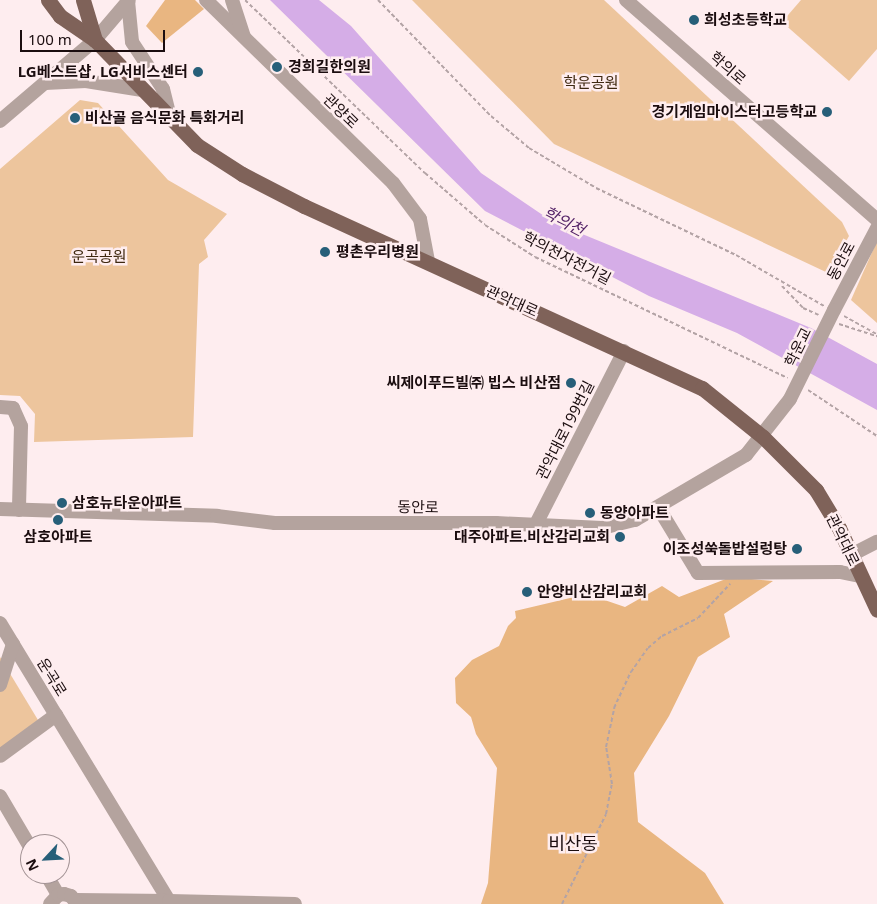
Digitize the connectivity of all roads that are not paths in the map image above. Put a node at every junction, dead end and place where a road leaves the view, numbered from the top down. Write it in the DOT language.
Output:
graph roads {
  1 [pos="48,0"];
  2 [pos="83,0"];
  3 [pos="206,0"];
  4 [pos="232,0"];
  5 [pos="626,0"];
  6 [pos="129,1"];
  7 [pos="245,39"];
  8 [pos="95,40"];
  9 [pos="44,83"];
  10 [pos="142,90"];
  11 [pos="170,118"];
  12 [pos="0,121"];
  13 [pos="877,220"];
  14 [pos="877,228"];
  15 [pos="428,261"];
  16 [pos="834,311"];
  17 [pos="624,351"];
  18 [pos="790,399"];
  19 [pos="0,407"];
  20 [pos="763,437"];
  21 [pos="658,507"];
  22 [pos="0,509"];
  23 [pos="19,510"];
  24 [pos="536,524"];
  25 [pos="877,542"];
  26 [pos="851,555"];
  27 [pos="861,576"];
  28 [pos="877,610"];
  29 [pos="0,623"];
  30 [pos="13,644"];
  31 [pos="0,685"];
  32 [pos="56,715"];
  33 [pos="0,756"];
  34 [pos="0,796"];
  35 [pos="22,834"];
  36 [pos="49,884"];
  37 [pos="54,899"];
  38 [pos="76,902"];
  39 [pos="169,903"];
  40 [pos="295,904"];
  1 -- 8 [label="main road, 관악대로"];
  2 -- 8 [label="main road, 관악대로"];
  3 -- 7 [label="street, 관양로"];
  4 -- 7 [label="street"];
  5 -- 13 [label="street, 학의로"];
  6 -- 8 [label="street"];
  6 -- 11 [label="street"];
  7 -- 15 [label="street, 관양로"];
  8 -- 9 [label="street"];
  8 -- 10 [label="main road, 관악대로"];
  9 -- 10 [label="street"];
  9 -- 12 [label="street"];
  10 -- 11 [label="main road, 관악대로"];
  11 -- 15 [label="main road, 관악대로"];
  14 -- 16 [label="street, 동안로"];
  15 -- 17 [label="main road, 관악대로"];
  16 -- 18 [label="street, 학운교, bridge"];
  17 -- 20 [label="main road, 관악대로"];
  17 -- 24 [label="street, 관악대로199번길"];
  18 -- 20 [label="street, 동안로"];
  19 -- 23 [label="street"];
  20 -- 21 [label="street, 동안로"];
  20 -- 26 [label="main road, 관악대로"];
  21 -- 24 [label="street, 동안로"];
  21 -- 27 [label="street"];
  22 -- 23 [label="street, 동안로"];
  23 -- 24 [label="street, 동안로"];
  25 -- 26 [label="street"];
  26 -- 27 [label="main road, 관악대로"];
  27 -- 28 [label="main road, 관악대로"];
  29 -- 30 [label="street, 운곡로"];
  30 -- 31 [label="street"];
  30 -- 32 [label="street, 운곡로"];
  32 -- 33 [label="street, 운곡로"];
  32 -- 39 [label="street"];
  34 -- 35 [label="street"];
  36 -- 37 [label="street"];
  37 -- 38 [label="street"];
  38 -- 39 [label="street"];
  39 -- 40 [label="street"];
}
